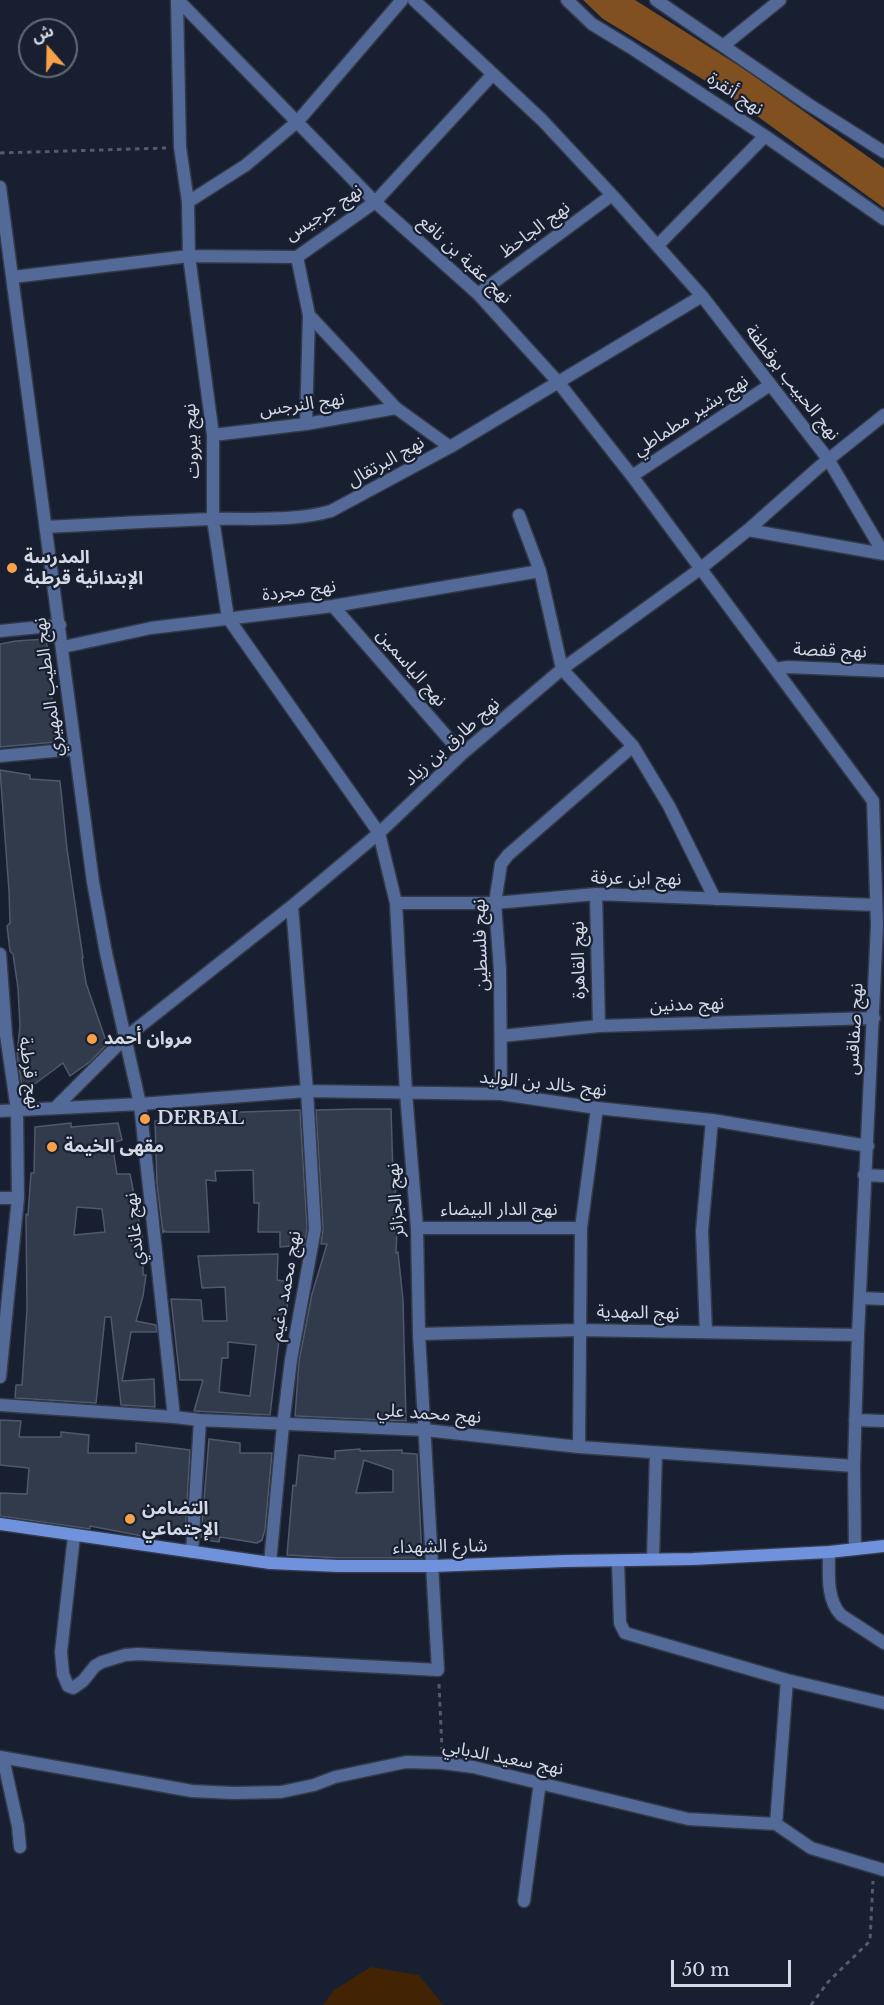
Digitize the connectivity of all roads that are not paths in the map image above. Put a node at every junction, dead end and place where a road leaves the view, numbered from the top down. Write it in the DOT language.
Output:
graph roads {
  1 [pos="178,0"];
  2 [pos="402,0"];
  3 [pos="414,0"];
  4 [pos="567,0"];
  5 [pos="656,0"];
  6 [pos="780,0"];
  7 [pos="723,46"];
  8 [pos="493,74"];
  9 [pos="298,121"];
  10 [pos="765,135"];
  11 [pos="884,152"];
  12 [pos="0,187"];
  13 [pos="612,195"];
  14 [pos="188,202"];
  15 [pos="375,202"];
  16 [pos="884,219"];
  17 [pos="658,245"];
  18 [pos="189,256"];
  19 [pos="297,257"];
  20 [pos="13,277"];
  21 [pos="478,294"];
  22 [pos="702,296"];
  23 [pos="309,315"];
  24 [pos="558,382"];
  25 [pos="770,385"];
  26 [pos="396,408"];
  27 [pos="884,415"];
  28 [pos="306,424"];
  29 [pos="213,435"];
  30 [pos="450,447"];
  31 [pos="828,459"];
  32 [pos="632,476"];
  33 [pos="519,515"];
  34 [pos="213,519"];
  35 [pos="46,527"];
  36 [pos="748,530"];
  37 [pos="884,554"];
  38 [pos="700,569"];
  39 [pos="540,571"];
  40 [pos="333,606"];
  41 [pos="228,618"];
  42 [pos="60,625"];
  43 [pos="0,631"];
  44 [pos="63,647"];
  45 [pos="562,669"];
  46 [pos="775,669"];
  47 [pos="884,671"];
  48 [pos="633,746"];
  49 [pos="75,749"];
  50 [pos="462,754"];
  51 [pos="0,756"];
  52 [pos="878,802"];
  53 [pos="379,833"];
  54 [pos="596,894"];
  55 [pos="715,899"];
  56 [pos="396,903"];
  57 [pos="495,903"];
  58 [pos="876,905"];
  59 [pos="292,906"];
  60 [pos="880,925"];
  61 [pos="0,954"];
  62 [pos="874,1018"];
  63 [pos="599,1026"];
  64 [pos="501,1036"];
  65 [pos="125,1038"];
  66 [pos="878,1042"];
  67 [pos="307,1091"];
  68 [pos="406,1093"];
  69 [pos="501,1094"];
  70 [pos="140,1104"];
  71 [pos="55,1108"];
  72 [pos="597,1108"];
  73 [pos="17,1110"];
  74 [pos="0,1111"];
  75 [pos="712,1120"];
  76 [pos="868,1146"];
  77 [pos="864,1175"];
  78 [pos="884,1176"];
  79 [pos="0,1198"];
  80 [pos="18,1198"];
  81 [pos="417,1228"];
  82 [pos="581,1228"];
  83 [pos="860,1298"];
  84 [pos="884,1299"];
  85 [pos="580,1330"];
  86 [pos="706,1332"];
  87 [pos="419,1334"];
  88 [pos="858,1335"];
  89 [pos="0,1377"];
  90 [pos="0,1405"];
  91 [pos="174,1416"];
  92 [pos="200,1420"];
  93 [pos="855,1420"];
  94 [pos="884,1421"];
  95 [pos="283,1425"];
  96 [pos="425,1430"];
  97 [pos="579,1447"];
  98 [pos="656,1454"];
  99 [pos="854,1466"];
  100 [pos="0,1525"];
  101 [pos="74,1536"];
  102 [pos="884,1546"];
  103 [pos="855,1548"];
  104 [pos="192,1552"];
  105 [pos="829,1552"];
  106 [pos="653,1559"];
  107 [pos="618,1561"];
  108 [pos="270,1563"];
  109 [pos="433,1566"];
  110 [pos="884,1643"];
  111 [pos="787,1680"];
  112 [pos="884,1703"];
  113 [pos="1,1758"];
  114 [pos="540,1782"];
  115 [pos="776,1824"];
  116 [pos="20,1847"];
  117 [pos="879,1869"];
  118 [pos="524,1901"];
  1 -- 9 [label="street, نهج عقبة بن نافع"];
  1 -- 14 [label="street, نهج بيروت"];
  2 -- 9 [label="street"];
  3 -- 8 [label="street, نهج الحبيب بوقطفة"];
  4 -- 10 [label="street, نهج أنقرة"];
  5 -- 7 [label="street"];
  6 -- 7 [label="street"];
  7 -- 11 [label="street"];
  8 -- 13 [label="street, نهج الحبيب بوقطفة"];
  8 -- 15 [label="street, نهج جرجيس"];
  9 -- 14 [label="street"];
  9 -- 15 [label="street, نهج عقبة بن نافع"];
  10 -- 16 [label="street, نهج أنقرة"];
  10 -- 17 [label="street"];
  12 -- 20 [label="street, نهج الطيب المهيري"];
  13 -- 17 [label="street, نهج الحبيب بوقطفة"];
  13 -- 21 [label="street, نهج الجاحظ"];
  14 -- 18 [label="street, نهج بيروت"];
  15 -- 19 [label="street, نهج جرجيس"];
  15 -- 21 [label="street, نهج عقبة بن نافع"];
  17 -- 22 [label="street, نهج الحبيب بوقطفة"];
  18 -- 19 [label="street, نهج جرجيس"];
  18 -- 20 [label="street, نهج جرجيس"];
  18 -- 29 [label="street, نهج بيروت"];
  19 -- 23 [label="street"];
  20 -- 35 [label="street, نهج الطيب المهيري"];
  21 -- 24 [label="street, نهج عقبة بن نافع"];
  22 -- 24 [label="street, نهج البرتقال"];
  22 -- 25 [label="street, نهج الحبيب بوقطفة"];
  23 -- 26 [label="street"];
  23 -- 28 [label="street"];
  24 -- 30 [label="street, نهج البرتقال"];
  24 -- 32 [label="street, نهج عقبة بن نافع"];
  25 -- 31 [label="street, نهج الحبيب بوقطفة"];
  25 -- 32 [label="street, نهج بشير مطماطي"];
  26 -- 28 [label="street, نهج النرجس"];
  26 -- 30 [label="street"];
  27 -- 31 [label="street, نهج طارق بن زياد"];
  28 -- 29 [label="street, نهج النرجس"];
  29 -- 34 [label="street, نهج بيروت"];
  30 -- 34 [label="street, نهج البرتقال"];
  31 -- 36 [label="street, نهج طارق بن زياد"];
  31 -- 37 [label="street, نهج الحبيب بوقطفة"];
  32 -- 38 [label="street, نهج عقبة بن نافع"];
  33 -- 39 [label="street"];
  34 -- 35 [label="street, نهج البرتقال"];
  34 -- 41 [label="street, نهج بيروت"];
  35 -- 42 [label="street, نهج الطيب المهيري"];
  36 -- 37 [label="street"];
  36 -- 38 [label="street, نهج طارق بن زياد"];
  38 -- 45 [label="street, نهج طارق بن زياد"];
  38 -- 46 [label="street, نهج صفاقس"];
  39 -- 40 [label="street, نهج مجردة"];
  39 -- 45 [label="street"];
  40 -- 41 [label="street, نهج مجردة"];
  40 -- 50 [label="street, نهج الياسمين"];
  41 -- 44 [label="street, نهج مجردة"];
  41 -- 53 [label="street, نهج بيروت"];
  42 -- 43 [label="street"];
  42 -- 44 [label="street, نهج الطيب المهيري"];
  44 -- 49 [label="street, نهج الطيب المهيري"];
  45 -- 48 [label="street"];
  45 -- 50 [label="street, نهج طارق بن زياد"];
  46 -- 47 [label="street, نهج قفصة"];
  46 -- 52 [label="street, نهج صفاقس"];
  48 -- 55 [label="street"];
  48 -- 57 [label="street, نهج فلسطين"];
  49 -- 51 [label="street"];
  49 -- 65 [label="street, نهج الطيب المهيري"];
  50 -- 53 [label="street, نهج طارق بن زياد"];
  52 -- 58 [label="street, نهج صفاقس"];
  53 -- 56 [label="street, نهج الجزائر"];
  53 -- 59 [label="street, نهج طارق بن زياد"];
  54 -- 55 [label="street, نهج ابن عرفة"];
  54 -- 57 [label="street, نهج ابن عرفة"];
  54 -- 63 [label="street, نهج القاهرة"];
  55 -- 58 [label="street, نهج ابن عرفة"];
  56 -- 57 [label="street, نهج ابن عرفة"];
  56 -- 68 [label="street, نهج الجزائر"];
  57 -- 64 [label="street, نهج فلسطين"];
  58 -- 60 [label="street, نهج صفاقس"];
  59 -- 65 [label="street, نهج طارق بن زياد"];
  59 -- 67 [label="street, نهج محمد دغيم"];
  60 -- 62 [label="street, نهج صفاقس"];
  61 -- 73 [label="street, نهج قرطبة"];
  62 -- 63 [label="street, نهج مدنين"];
  62 -- 66 [label="street, نهج صفاقس"];
  63 -- 64 [label="street, نهج مدنين"];
  64 -- 69 [label="street, نهج فلسطين"];
  65 -- 70 [label="street, نهج غاندي"];
  65 -- 71 [label="street, نهج طارق بن زياد"];
  66 -- 76 [label="street, نهج صفاقس"];
  67 -- 68 [label="street, نهج خالد بن الوليد"];
  67 -- 70 [label="street, نهج خالد بن الوليد"];
  67 -- 95 [label="street, نهج محمد دغيم"];
  68 -- 69 [label="street, نهج خالد بن الوليد"];
  68 -- 81 [label="street, نهج الجزائر"];
  69 -- 72 [label="street, نهج خالد بن الوليد"];
  70 -- 71 [label="street, نهج خالد بن الوليد"];
  70 -- 91 [label="street, نهج غاندي"];
  71 -- 73 [label="street, نهج خالد بن الوليد"];
  72 -- 75 [label="street, نهج خالد بن الوليد"];
  72 -- 82 [label="street"];
  73 -- 74 [label="street, نهج خالد بن الوليد"];
  73 -- 80 [label="street, نهج قرطبة"];
  75 -- 76 [label="street, نهج خالد بن الوليد"];
  75 -- 86 [label="street"];
  76 -- 77 [label="street, نهج صفاقس"];
  77 -- 78 [label="street"];
  77 -- 83 [label="street, نهج صفاقس"];
  79 -- 80 [label="street"];
  80 -- 89 [label="street, نهج قرطبة"];
  81 -- 82 [label="street, نهج الدار البيضاء"];
  81 -- 87 [label="street, نهج الجزائر"];
  82 -- 85 [label="street"];
  83 -- 84 [label="street"];
  83 -- 88 [label="street, نهج صفاقس"];
  85 -- 86 [label="street, نهج المهدية"];
  85 -- 87 [label="street, نهج المهدية"];
  85 -- 97 [label="street"];
  86 -- 88 [label="street, نهج المهدية"];
  87 -- 96 [label="street, نهج الجزائر"];
  88 -- 93 [label="street, نهج صفاقس"];
  90 -- 91 [label="street, نهج محمد علي"];
  91 -- 92 [label="street, نهج محمد علي"];
  92 -- 95 [label="street, نهج محمد علي"];
  92 -- 104 [label="street"];
  93 -- 94 [label="street"];
  93 -- 99 [label="street, نهج صفاقس"];
  95 -- 96 [label="street, نهج محمد علي"];
  95 -- 108 [label="street, نهج محمد دغيم"];
  96 -- 97 [label="street, نهج محمد علي"];
  96 -- 109 [label="street, نهج الجزائر"];
  97 -- 98 [label="street, نهج محمد علي"];
  98 -- 99 [label="street, نهج محمد علي"];
  98 -- 106 [label="street"];
  99 -- 103 [label="street, نهج صفاقس"];
  100 -- 101 [label="main road, شارع الشهداء"];
  101 -- 104 [label="main road, شارع الشهداء"];
  101 -- 109 [label="street, نهج الجزائر"];
  102 -- 103 [label="main road, شارع الشهداء"];
  103 -- 105 [label="main road, شارع الشهداء"];
  104 -- 108 [label="main road, شارع الشهداء"];
  105 -- 106 [label="main road, شارع الشهداء"];
  105 -- 110 [label="street"];
  106 -- 107 [label="main road, شارع الشهداء"];
  107 -- 109 [label="main road, شارع الشهداء"];
  107 -- 111 [label="street"];
  108 -- 109 [label="main road, شارع الشهداء"];
  111 -- 112 [label="street"];
  111 -- 115 [label="street"];
  113 -- 114 [label="street, نهج سعيد الدبابي"];
  113 -- 116 [label="street"];
  114 -- 115 [label="street, نهج سعيد الدبابي"];
  114 -- 118 [label="street"];
  115 -- 117 [label="street"];
}
